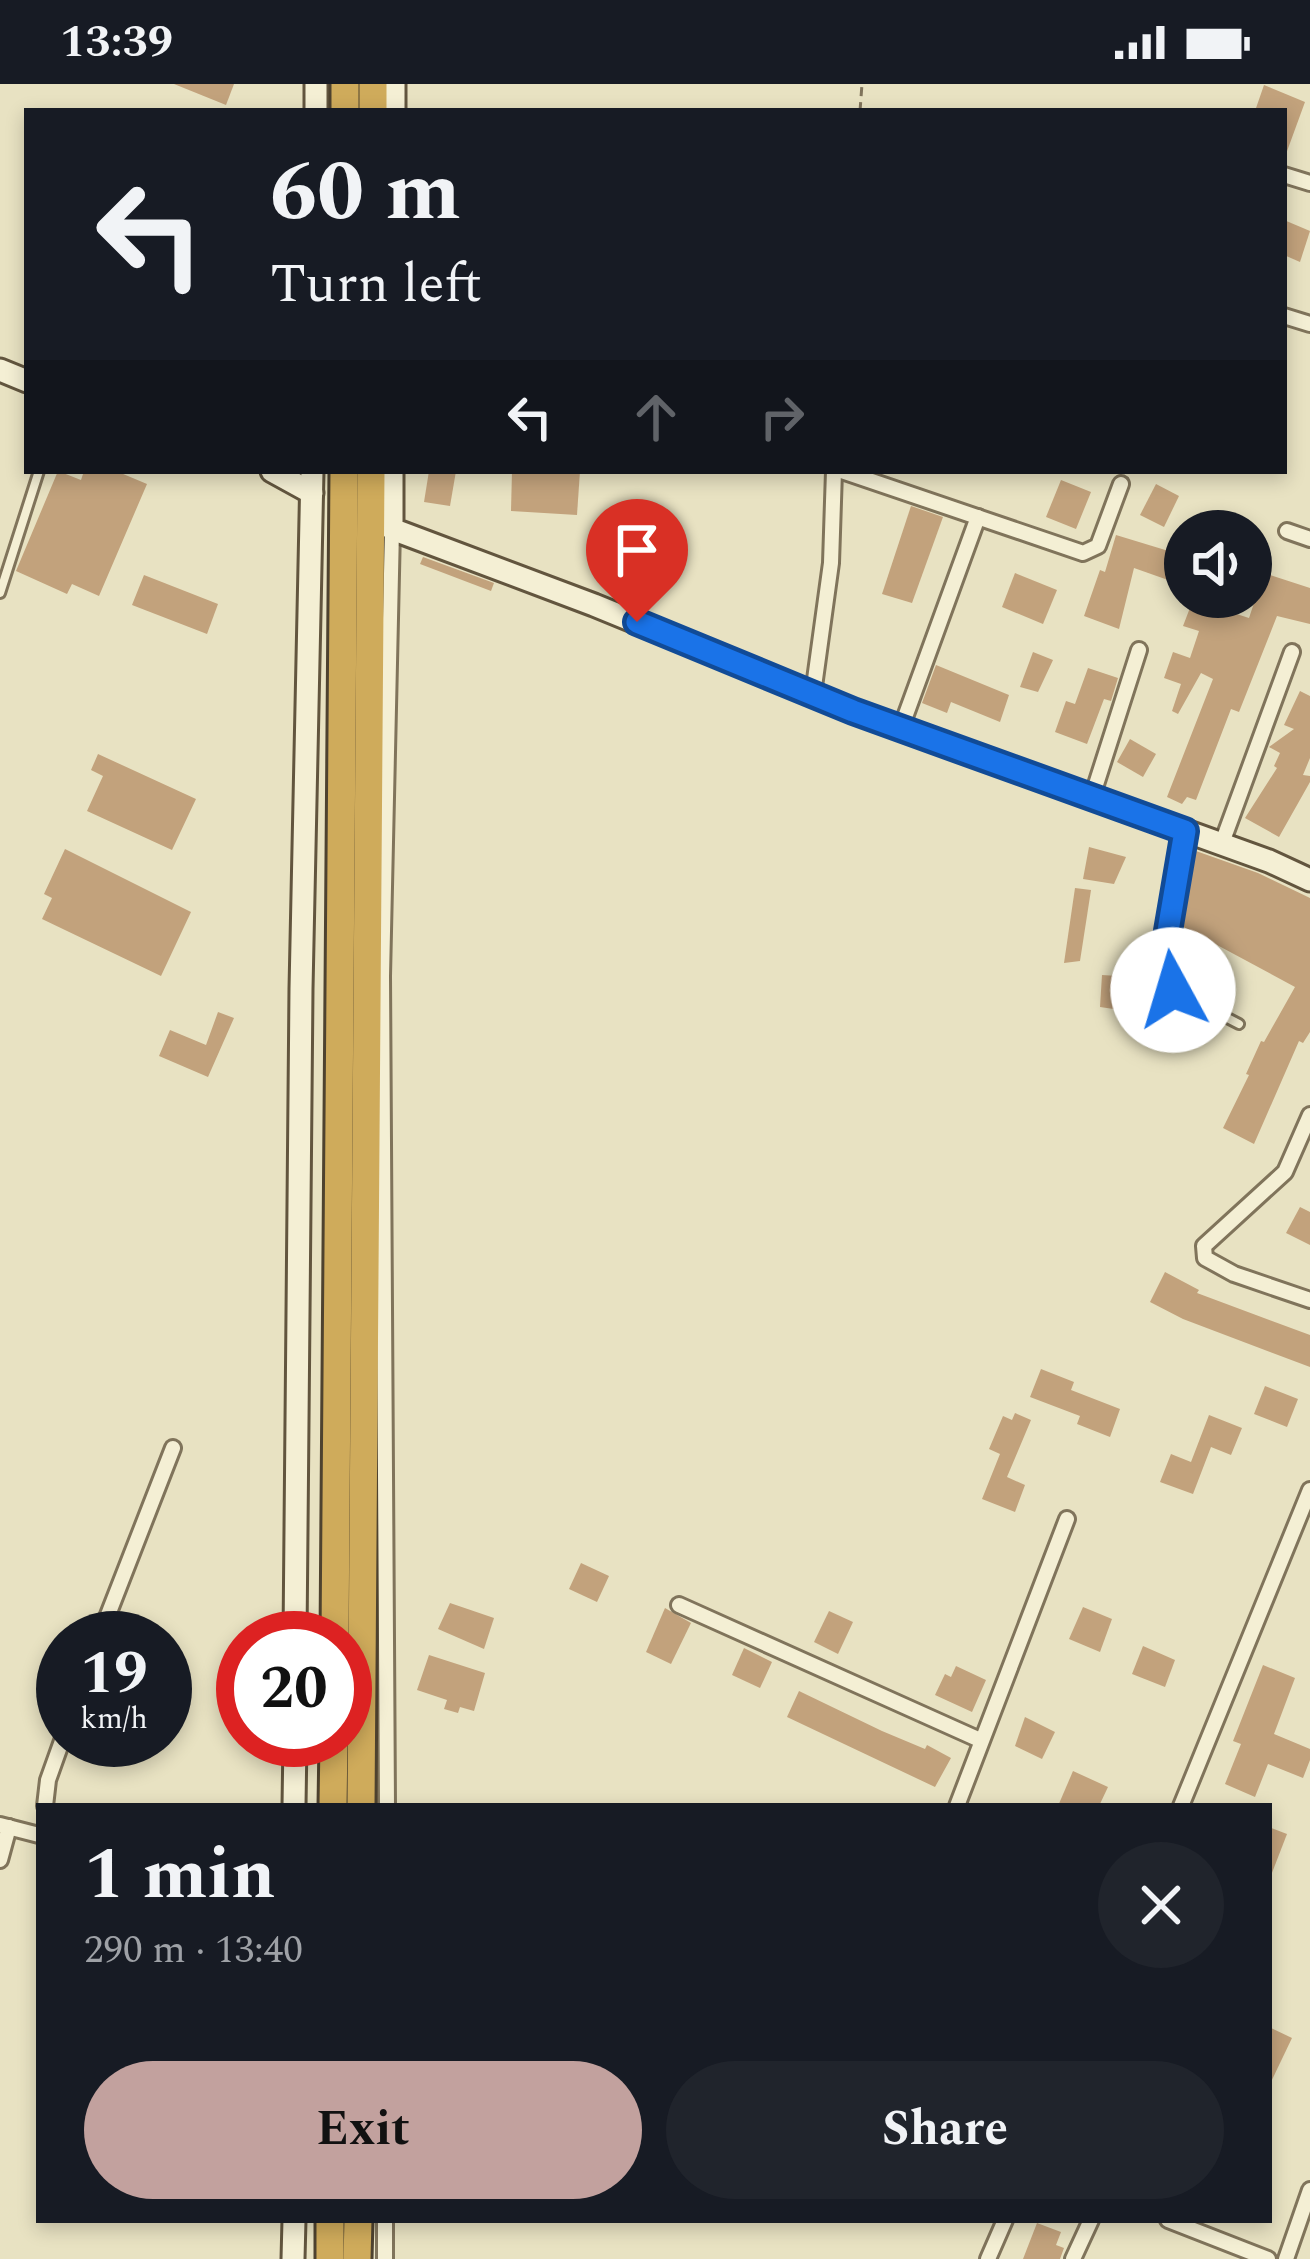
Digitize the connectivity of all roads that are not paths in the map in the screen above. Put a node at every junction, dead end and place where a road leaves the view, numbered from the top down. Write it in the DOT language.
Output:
graph roads {
  1 [pos="38,474"];
  2 [pos="283,474"];
  3 [pos="344,474"];
  4 [pos="371,474"];
  5 [pos="392,474"];
  6 [pos="838,474"];
  7 [pos="847,474"];
  8 [pos="312,482"];
  9 [pos="1121,484"];
  10 [pos="978,517"];
  11 [pos="392,529"];
  12 [pos="1287,531"];
  13 [pos="1310,538"];
  14 [pos="0,593"];
  15 [pos="1139,650"];
  16 [pos="1292,652"];
  17 [pos="813,694"];
  18 [pos="902,728"];
  19 [pos="1091,797"];
  20 [pos="1185,831"];
  21 [pos="1222,843"];
  22 [pos="1310,880"];
  23 [pos="1240,1024"];
  24 [pos="1310,1115"];
  25 [pos="1310,1300"];
  26 [pos="173,1448"];
  27 [pos="1310,1490"];
  28 [pos="1067,1519"];
  29 [pos="679,1605"];
  30 [pos="110,1611"];
  31 [pos="295,1611"];
  32 [pos="335,1611"];
  33 [pos="980,1740"];
  34 [pos="53,1767"];
  35 [pos="295,1767"];
  36 [pos="334,1767"];
  37 [pos="45,1803"];
  38 [pos="295,1803"];
  39 [pos="333,1803"];
  40 [pos="361,1803"];
  41 [pos="387,1803"];
  42 [pos="958,1803"];
  43 [pos="1182,1803"];
  44 [pos="5,1826"];
  45 [pos="36,1834"];
  46 [pos="0,1860"];
  47 [pos="1310,2190"];
  48 [pos="294,2223"];
  49 [pos="330,2223"];
  50 [pos="358,2223"];
  51 [pos="385,2223"];
  52 [pos="1004,2223"];
  53 [pos="1090,2223"];
  54 [pos="1176,2223"];
  55 [pos="293,2259"];
  56 [pos="330,2259"];
  57 [pos="357,2259"];
  58 [pos="385,2259"];
  59 [pos="988,2259"];
  60 [pos="1073,2259"];
  61 [pos="1268,2259"];
  62 [pos="1286,2259"];
  1 -- 14 [label="lane"];
  2 -- 8 [label="street"];
  3 -- 32 [label="highway"];
  4 -- 40 [label="highway"];
  5 -- 11 [label="street"];
  6 -- 17 [label="street"];
  7 -- 10 [label="street"];
  8 -- 31 [label="street"];
  9 -- 10 [label="street"];
  10 -- 18 [label="street"];
  11 -- 17 [label="street"];
  11 -- 41 [label="street"];
  12 -- 13 [label="street"];
  15 -- 19 [label="street"];
  16 -- 21 [label="street"];
  17 -- 18 [label="street"];
  18 -- 19 [label="street"];
  19 -- 20 [label="street"];
  20 -- 21 [label="street"];
  20 -- 23 [label="lane"];
  21 -- 22 [label="street"];
  24 -- 25 [label="street"];
  26 -- 30 [label="street"];
  27 -- 43 [label="street"];
  28 -- 33 [label="street"];
  29 -- 33 [label="street"];
  33 -- 42 [label="street"];
  34 -- 37 [label="street"];
  35 -- 38 [label="street"];
  36 -- 39 [label="highway"];
  44 -- 45 [label="street"];
  44 -- 46 [label="street"];
  47 -- 62 [label="street"];
  48 -- 55 [label="street"];
  49 -- 56 [label="highway"];
  50 -- 57 [label="highway"];
  51 -- 58 [label="street"];
  52 -- 59 [label="street"];
  53 -- 60 [label="street"];
  54 -- 61 [label="street"];
}
